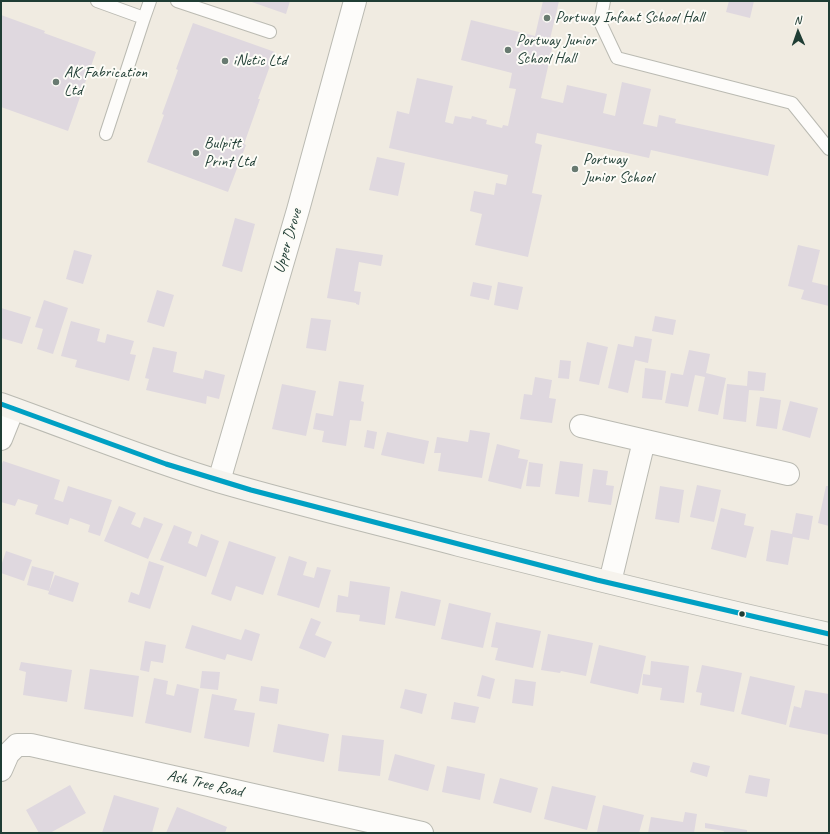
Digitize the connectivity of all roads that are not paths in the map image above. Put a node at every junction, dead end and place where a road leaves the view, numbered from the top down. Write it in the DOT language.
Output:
graph roads {
  1 [pos="97,1"];
  2 [pos="150,1"];
  3 [pos="177,1"];
  4 [pos="355,1"];
  5 [pos="604,1"];
  6 [pos="144,18"];
  7 [pos="270,32"];
  8 [pos="106,134"];
  9 [pos="829,149"];
  10 [pos="7,406"];
  11 [pos="581,426"];
  12 [pos="1,439"];
  13 [pos="644,441"];
  14 [pos="788,474"];
  15 [pos="219,481"];
  16 [pos="610,582"];
  17 [pos="829,634"];
  18 [pos="1,770"];
  19 [pos="380,828"];
  20 [pos="422,833"];
  1 -- 6 [label="lane"];
  2 -- 6 [label="lane"];
  3 -- 7 [label="lane"];
  4 -- 15 [label="street, Upper Drove"];
  5 -- 9 [label="lane"];
  6 -- 8 [label="lane"];
  10 -- 12 [label="street"];
  10 -- 15 [label="main road"];
  11 -- 13 [label="street"];
  13 -- 14 [label="street"];
  13 -- 16 [label="street"];
  15 -- 16 [label="main road"];
  16 -- 17 [label="main road"];
  18 -- 19 [label="street, Ash Tree Road"];
  19 -- 20 [label="street, Ash Tree Road"];
}
